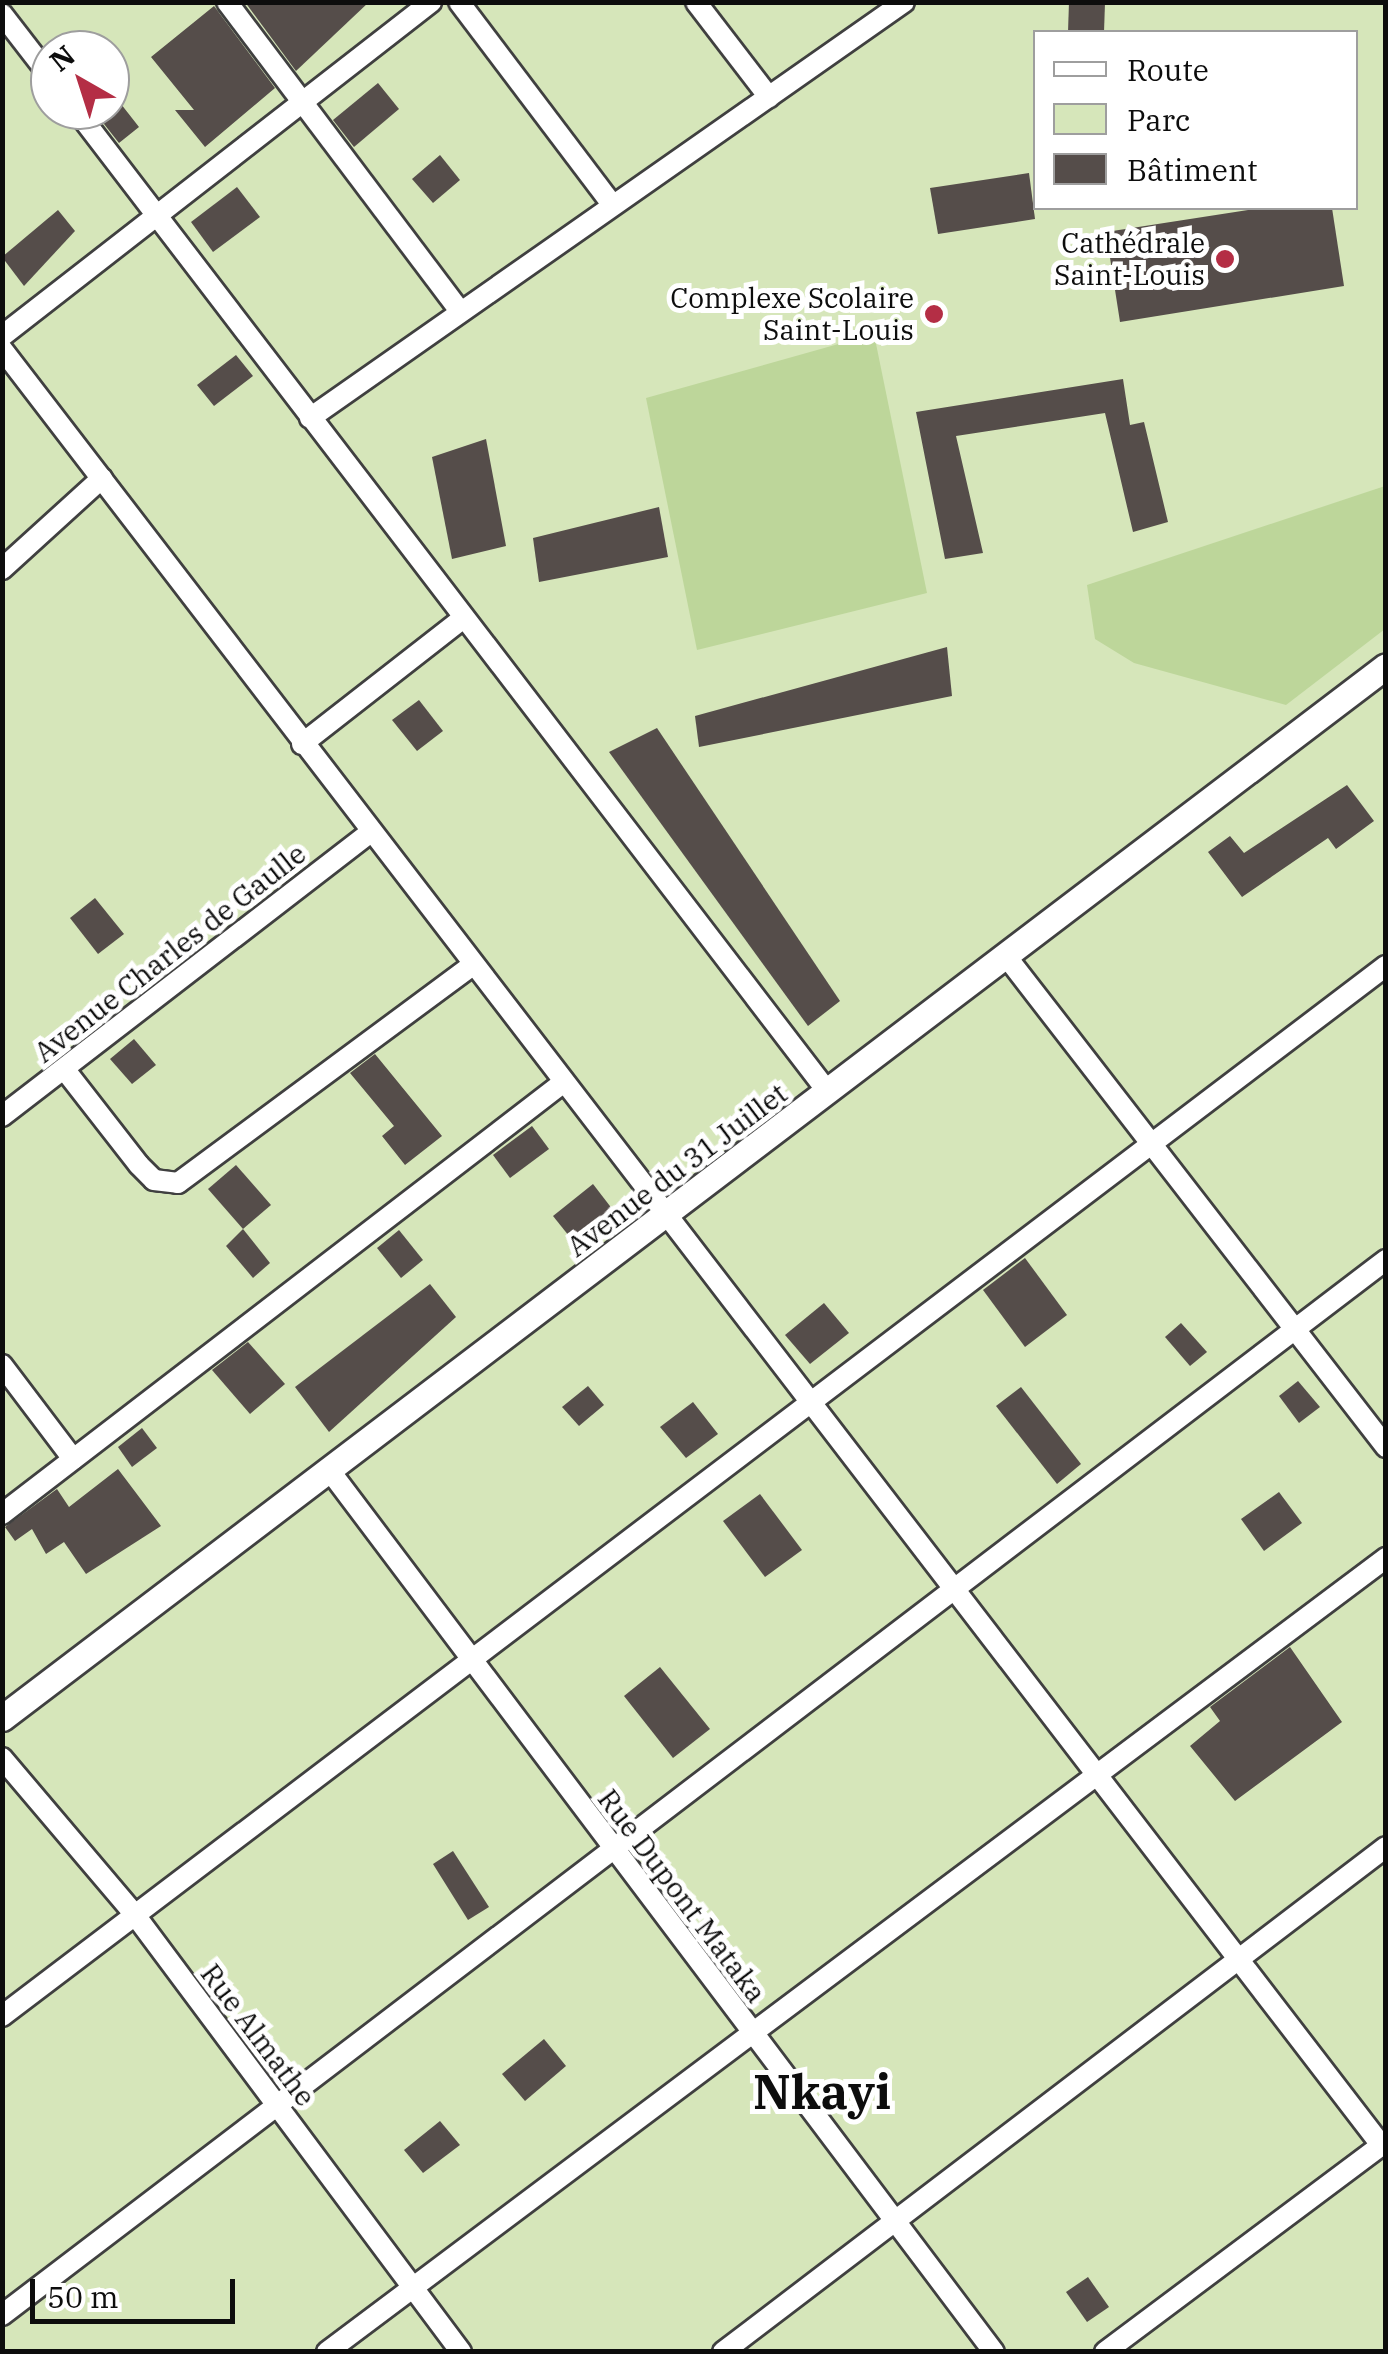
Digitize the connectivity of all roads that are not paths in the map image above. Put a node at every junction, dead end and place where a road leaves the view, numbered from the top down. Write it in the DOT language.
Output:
graph roads {
  1 [pos="227,2"];
  2 [pos="430,2"];
  3 [pos="459,2"];
  4 [pos="696,2"];
  5 [pos="904,2"];
  6 [pos="2,14"];
  7 [pos="30,50"];
  8 [pos="769,98"];
  9 [pos="304,102"];
  10 [pos="91,130"];
  11 [pos="610,204"];
  12 [pos="156,214"];
  13 [pos="457,307"];
  14 [pos="2,336"];
  15 [pos="2,349"];
  16 [pos="310,418"];
  17 [pos="102,478"];
  18 [pos="2,569"];
  19 [pos="462,619"];
  20 [pos="1386,666"];
  21 [pos="302,744"];
  22 [pos="370,833"];
  23 [pos="1006,956"];
  24 [pos="471,966"];
  25 [pos="1386,966"];
  26 [pos="64,1070"];
  27 [pos="560,1085"];
  28 [pos="828,1092"];
  29 [pos="2,1116"];
  30 [pos="1153,1144"];
  31 [pos="664,1218"];
  32 [pos="1386,1260"];
  33 [pos="1289,1331"];
  34 [pos="2,1365"];
  35 [pos="812,1408"];
  36 [pos="1386,1448"];
  37 [pos="73,1459"];
  38 [pos="330,1471"];
  39 [pos="2,1514"];
  40 [pos="1386,1558"];
  41 [pos="949,1588"];
  42 [pos="475,1660"];
  43 [pos="2,1718"];
  44 [pos="2,1758"];
  45 [pos="1091,1775"];
  46 [pos="1386,1847"];
  47 [pos="612,1850"];
  48 [pos="134,1914"];
  49 [pos="1236,1959"];
  50 [pos="2,2016"];
  51 [pos="751,2034"];
  52 [pos="273,2102"];
  53 [pos="1383,2144"];
  54 [pos="897,2221"];
  55 [pos="410,2285"];
  56 [pos="2,2315"];
  57 [pos="327,2352"];
  58 [pos="461,2352"];
  59 [pos="723,2352"];
  60 [pos="994,2352"];
  61 [pos="1105,2352"];
  1 -- 9 [label="street"];
  2 -- 9 [label="street"];
  3 -- 11 [label="street"];
  4 -- 8 [label="street"];
  5 -- 8 [label="street"];
  6 -- 7 [label="street"];
  8 -- 11 [label="street"];
  9 -- 12 [label="street"];
  9 -- 13 [label="street"];
  10 -- 12 [label="street"];
  11 -- 13 [label="street"];
  12 -- 14 [label="street"];
  12 -- 16 [label="street"];
  13 -- 16 [label="street"];
  15 -- 17 [label="street"];
  16 -- 19 [label="street"];
  17 -- 18 [label="street"];
  17 -- 21 [label="street"];
  19 -- 21 [label="street"];
  19 -- 28 [label="street"];
  20 -- 23 [label="street, Avenue du 31 Juillet"];
  21 -- 22 [label="street"];
  22 -- 24 [label="street"];
  22 -- 26 [label="street, Avenue Charles de Gaulle"];
  23 -- 28 [label="street, Avenue du 31 Juillet"];
  23 -- 30 [label="street"];
  24 -- 26 [label="street"];
  24 -- 27 [label="street"];
  25 -- 30 [label="street"];
  26 -- 29 [label="street, Avenue Charles de Gaulle"];
  27 -- 31 [label="street"];
  27 -- 37 [label="street"];
  28 -- 31 [label="street, Avenue du 31 Juillet"];
  30 -- 33 [label="street"];
  30 -- 35 [label="street"];
  31 -- 35 [label="street"];
  31 -- 38 [label="street, Avenue du 31 Juillet"];
  32 -- 33 [label="street"];
  33 -- 36 [label="street"];
  33 -- 41 [label="street"];
  34 -- 37 [label="street"];
  35 -- 41 [label="street"];
  35 -- 42 [label="street"];
  37 -- 39 [label="street"];
  38 -- 42 [label="street, Rue Dupont Mataka"];
  38 -- 43 [label="street, Avenue du 31 Juillet"];
  40 -- 45 [label="street"];
  41 -- 45 [label="street"];
  41 -- 47 [label="street"];
  42 -- 47 [label="street, Rue Dupont Mataka"];
  42 -- 48 [label="street"];
  44 -- 48 [label="street, Rue Almathe"];
  45 -- 49 [label="street"];
  45 -- 51 [label="street"];
  46 -- 49 [label="street"];
  47 -- 51 [label="street, Rue Dupont Mataka"];
  47 -- 52 [label="street"];
  48 -- 50 [label="street"];
  48 -- 52 [label="street, Rue Almathe"];
  49 -- 53 [label="street"];
  49 -- 54 [label="street"];
  51 -- 54 [label="street, Rue Dupont Mataka"];
  51 -- 55 [label="street"];
  52 -- 55 [label="street, Rue Almathe"];
  52 -- 56 [label="street"];
  53 -- 61 [label="street"];
  54 -- 59 [label="street"];
  54 -- 60 [label="street, Rue Dupont Mataka"];
  55 -- 57 [label="street"];
  55 -- 58 [label="street, Rue Almathe"];
}
